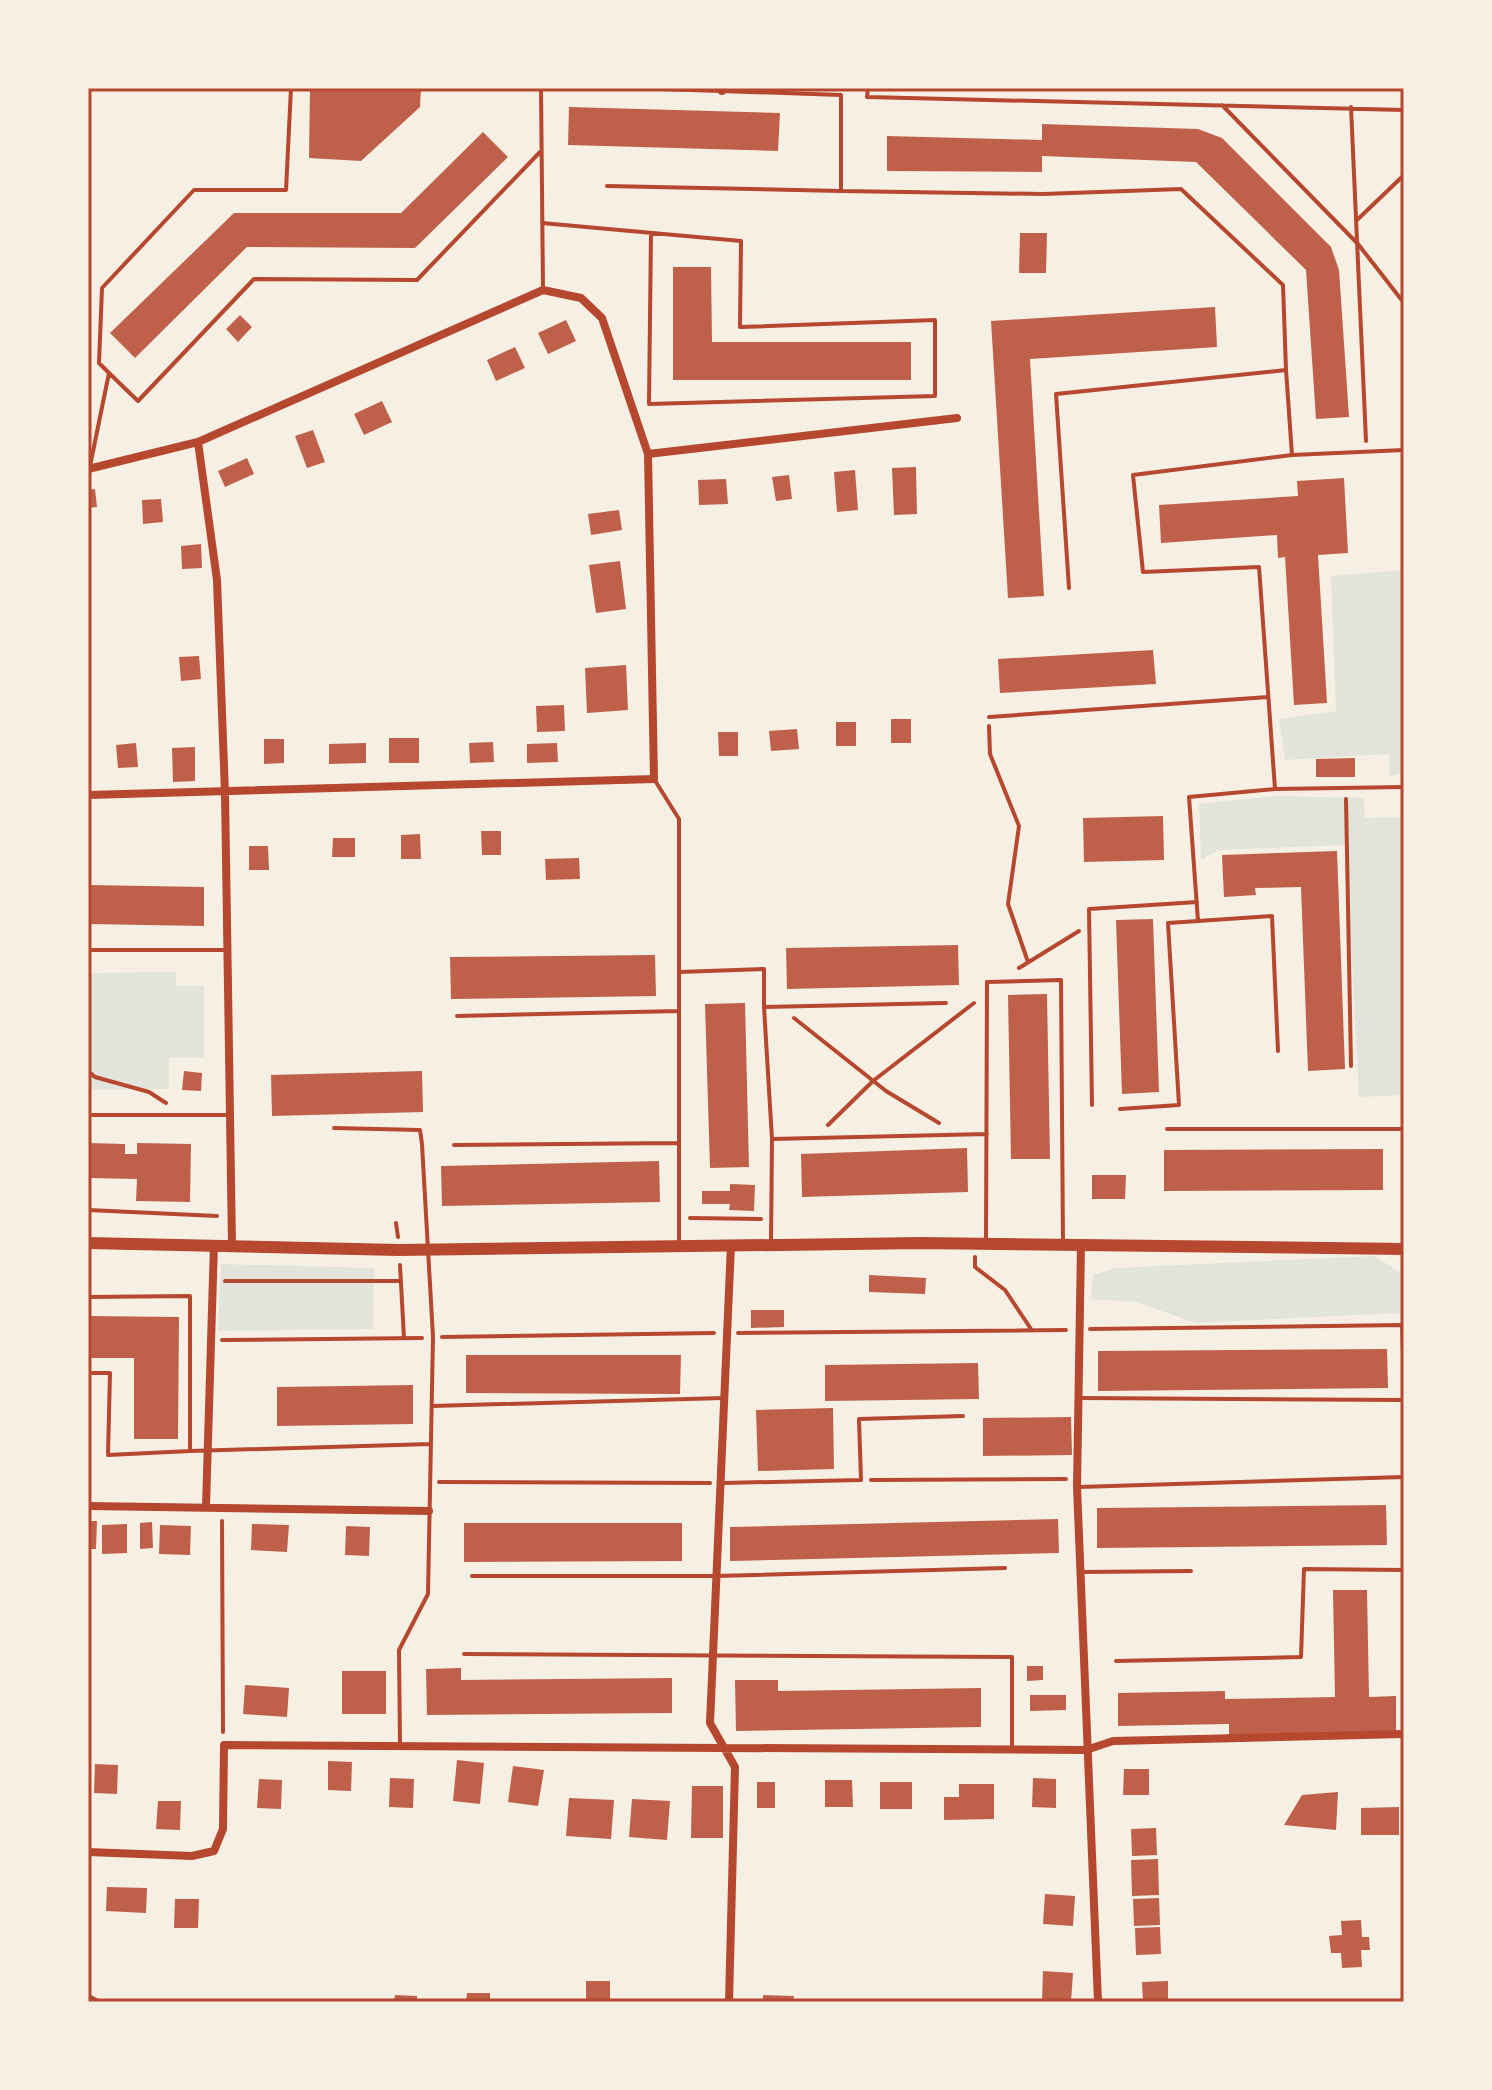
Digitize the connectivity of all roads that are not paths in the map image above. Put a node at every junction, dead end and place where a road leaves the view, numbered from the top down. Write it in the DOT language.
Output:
graph roads {
  1 [pos="291,88"];
  2 [pos="541,88"];
  3 [pos="631,88"];
  4 [pos="722,90"];
  5 [pos="540,152"];
  6 [pos="607,186"];
  7 [pos="841,191"];
  8 [pos="542,223"];
  9 [pos="651,233"];
  10 [pos="543,290"];
  11 [pos="1286,370"];
  12 [pos="109,373"];
  13 [pos="957,418"];
  14 [pos="198,442"];
  15 [pos="1404,450"];
  16 [pos="648,454"];
  17 [pos="1292,455"];
  18 [pos="89,469"];
  19 [pos="1069,588"];
  20 [pos="1268,697"];
  21 [pos="989,717"];
  22 [pos="654,779"];
  23 [pos="1404,787"];
  24 [pos="1275,789"];
  25 [pos="225,793"];
  26 [pos="88,795"];
  27 [pos="1197,902"];
  28 [pos="1198,921"];
  29 [pos="88,950"];
  30 [pos="227,950"];
  31 [pos="679,972"];
  32 [pos="946,1003"];
  33 [pos="764,1007"];
  34 [pos="679,1011"];
  35 [pos="457,1016"];
  36 [pos="1278,1051"];
  37 [pos="1092,1105"];
  38 [pos="1120,1109"];
  39 [pos="88,1115"];
  40 [pos="229,1115"];
  41 [pos="334,1128"];
  42 [pos="1167,1129"];
  43 [pos="1404,1129"];
  44 [pos="987,1134"];
  45 [pos="772,1139"];
  46 [pos="679,1143"];
  47 [pos="454,1145"];
  48 [pos="88,1243"];
  49 [pos="214,1244"];
  50 [pos="679,1244"];
  51 [pos="232,1245"];
  52 [pos="731,1245"];
  53 [pos="771,1245"];
  54 [pos="981,1245"];
  55 [pos="1063,1245"];
  56 [pos="1081,1245"];
  57 [pos="426,1249"];
  58 [pos="1404,1249"];
  59 [pos="88,1297"];
  60 [pos="88,1373"];
  61 [pos="724,1398"];
  62 [pos="1080,1398"];
  63 [pos="1404,1400"];
  64 [pos="432,1406"];
  65 [pos="963,1416"];
  66 [pos="431,1444"];
  67 [pos="209,1448"];
  68 [pos="190,1451"];
  69 [pos="1404,1477"];
  70 [pos="720,1483"];
  71 [pos="1077,1483"];
  72 [pos="88,1506"];
  73 [pos="206,1506"];
  74 [pos="429,1511"];
  75 [pos="1005,1568"];
  76 [pos="1404,1570"];
  77 [pos="1191,1571"];
  78 [pos="1080,1572"];
  79 [pos="472,1576"];
  80 [pos="716,1576"];
  81 [pos="464,1654"];
  82 [pos="713,1655"];
  83 [pos="1116,1661"];
  84 [pos="1404,1734"];
  85 [pos="400,1746"];
  86 [pos="723,1749"];
  87 [pos="1012,1750"];
  88 [pos="1086,1750"];
  89 [pos="88,1852"];
  90 [pos="88,1998"];
  91 [pos="96,2002"];
  92 [pos="729,2002"];
  93 [pos="1098,2002"];
  1 -- 12 [label="lane"];
  2 -- 5 [label="lane"];
  3 -- 4 [label="lane"];
  4 -- 7 [label="lane"];
  5 -- 8 [label="lane"];
  5 -- 12 [label="lane"];
  6 -- 7 [label="lane"];
  7 -- 11 [label="lane"];
  8 -- 9 [label="lane"];
  8 -- 10 [label="lane"];
  9 -- 9 [label="lane"];
  10 -- 14 [label="street"];
  10 -- 16 [label="street"];
  11 -- 17 [label="lane"];
  11 -- 19 [label="lane"];
  12 -- 18 [label="lane"];
  13 -- 16 [label="street"];
  14 -- 18 [label="street"];
  14 -- 25 [label="street"];
  15 -- 17 [label="lane"];
  16 -- 22 [label="street"];
  17 -- 20 [label="lane"];
  20 -- 21 [label="lane"];
  20 -- 24 [label="lane"];
  22 -- 25 [label="street"];
  22 -- 31 [label="lane"];
  23 -- 24 [label="lane"];
  24 -- 27 [label="lane"];
  25 -- 26 [label="street"];
  25 -- 30 [label="street"];
  27 -- 28 [label="lane"];
  27 -- 37 [label="lane"];
  28 -- 36 [label="lane"];
  28 -- 38 [label="lane"];
  29 -- 30 [label="lane"];
  30 -- 40 [label="street"];
  31 -- 33 [label="lane"];
  31 -- 34 [label="lane"];
  32 -- 33 [label="lane"];
  33 -- 45 [label="lane"];
  34 -- 35 [label="lane"];
  34 -- 46 [label="lane"];
  39 -- 40 [label="lane"];
  40 -- 51 [label="street"];
  41 -- 57 [label="lane"];
  42 -- 43 [label="lane"];
  44 -- 45 [label="lane"];
  44 -- 54 [label="lane"];
  44 -- 55 [label="lane"];
  45 -- 53 [label="lane"];
  46 -- 47 [label="lane"];
  46 -- 50 [label="lane"];
  48 -- 49 [label="main road"];
  49 -- 51 [label="main road"];
  49 -- 67 [label="street"];
  50 -- 52 [label="main road"];
  50 -- 57 [label="main road"];
  51 -- 57 [label="main road"];
  52 -- 53 [label="main road"];
  52 -- 61 [label="street"];
  53 -- 54 [label="main road"];
  54 -- 55 [label="main road"];
  55 -- 56 [label="main road"];
  56 -- 58 [label="main road"];
  56 -- 62 [label="street"];
  57 -- 64 [label="lane"];
  59 -- 68 [label="lane"];
  60 -- 68 [label="lane"];
  61 -- 64 [label="lane"];
  61 -- 70 [label="street"];
  62 -- 63 [label="lane"];
  62 -- 71 [label="street"];
  64 -- 66 [label="lane"];
  65 -- 70 [label="lane"];
  66 -- 67 [label="lane"];
  66 -- 74 [label="lane"];
  67 -- 68 [label="lane"];
  67 -- 73 [label="street"];
  69 -- 71 [label="lane"];
  70 -- 80 [label="street"];
  71 -- 78 [label="street"];
  72 -- 73 [label="street"];
  73 -- 74 [label="street"];
  74 -- 85 [label="lane"];
  75 -- 80 [label="lane"];
  76 -- 83 [label="lane"];
  77 -- 78 [label="lane"];
  78 -- 88 [label="street"];
  79 -- 80 [label="lane"];
  80 -- 82 [label="street"];
  81 -- 82 [label="lane"];
  82 -- 86 [label="street"];
  82 -- 87 [label="lane"];
  84 -- 88 [label="street"];
  85 -- 86 [label="street"];
  85 -- 89 [label="street"];
  86 -- 87 [label="street"];
  86 -- 92 [label="street"];
  87 -- 88 [label="street"];
  88 -- 93 [label="street"];
  90 -- 91 [label="street"];
}
